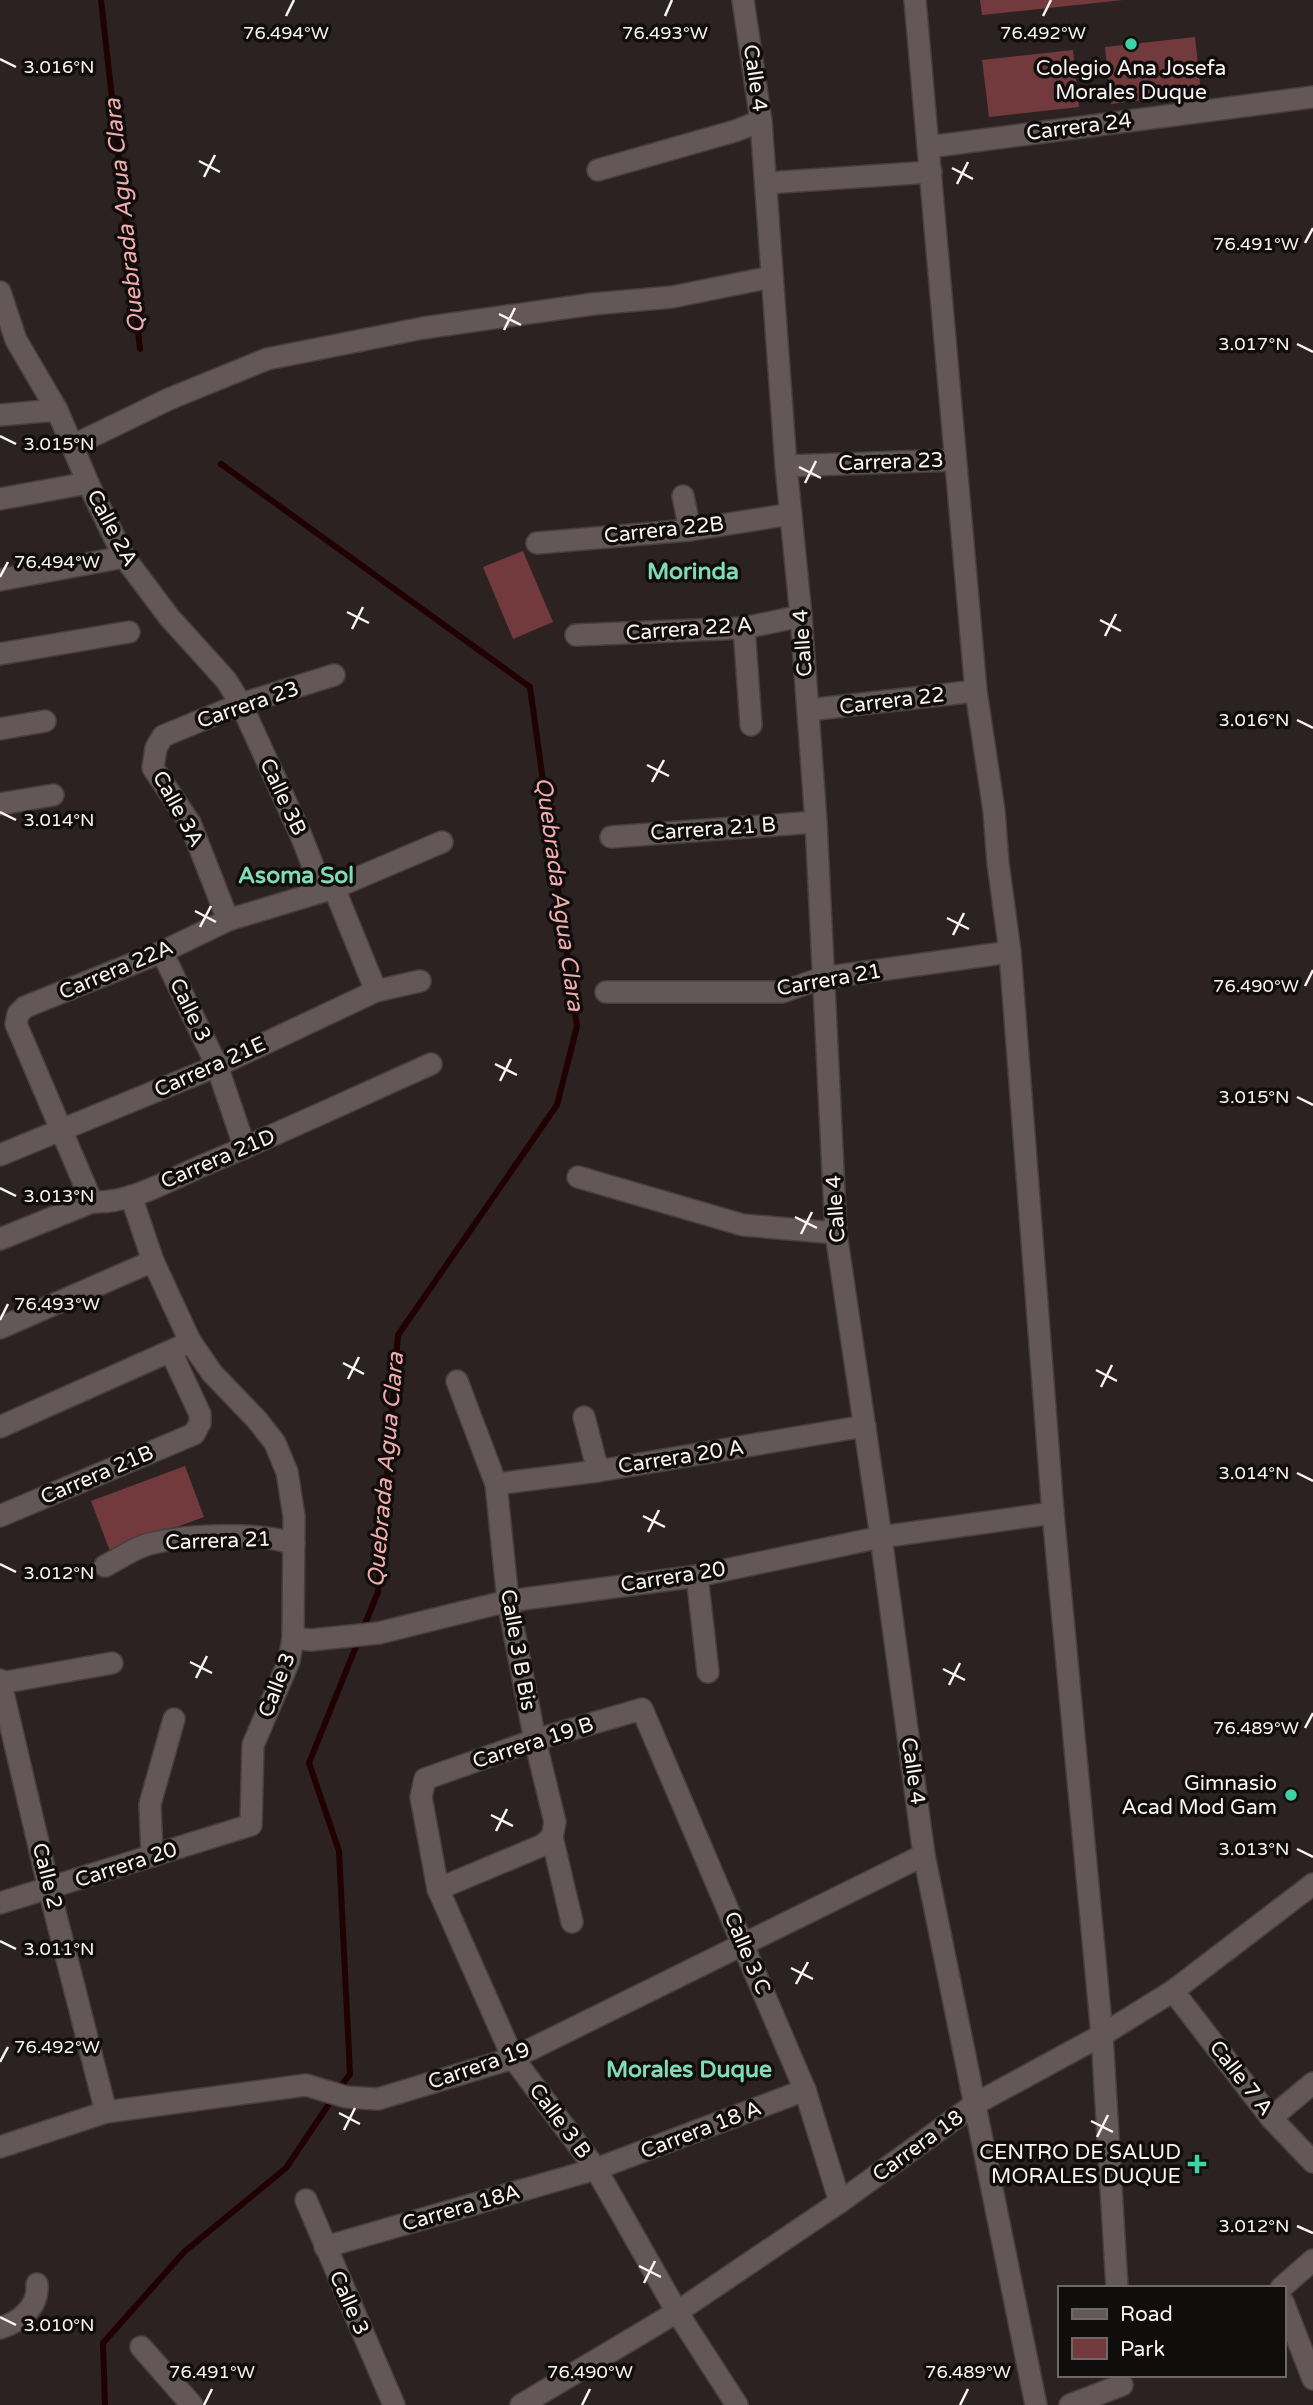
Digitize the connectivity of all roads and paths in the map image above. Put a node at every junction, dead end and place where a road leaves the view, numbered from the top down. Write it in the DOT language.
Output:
graph roads {
  1 [pos="743,0"];
  2 [pos="915,0"];
  3 [pos="1313,97"];
  4 [pos="761,121"];
  5 [pos="928,147"];
  6 [pos="598,170"];
  7 [pos="930,172"];
  8 [pos="766,183"];
  9 [pos="772,277"];
  10 [pos="0,292"];
  11 [pos="8,342"];
  12 [pos="57,410"];
  13 [pos="0,415"];
  14 [pos="72,446"];
  15 [pos="955,460"];
  16 [pos="786,466"];
  17 [pos="88,483"];
  18 [pos="683,496"];
  19 [pos="0,499"];
  20 [pos="791,513"];
  21 [pos="690,530"];
  22 [pos="537,544"];
  23 [pos="124,557"];
  24 [pos="0,580"];
  25 [pos="802,616"];
  26 [pos="744,628"];
  27 [pos="129,632"];
  28 [pos="576,635"];
  29 [pos="0,654"];
  30 [pos="334,675"];
  31 [pos="976,691"];
  32 [pos="241,704"];
  33 [pos="808,710"];
  34 [pos="45,721"];
  35 [pos="751,725"];
  36 [pos="0,729"];
  37 [pos="163,736"];
  38 [pos="53,795"];
  39 [pos="0,804"];
  40 [pos="816,822"];
  41 [pos="611,837"];
  42 [pos="442,842"];
  43 [pos="328,889"];
  44 [pos="229,920"];
  45 [pos="162,952"];
  46 [pos="1010,952"];
  47 [pos="822,978"];
  48 [pos="420,981"];
  49 [pos="376,990"];
  50 [pos="606,992"];
  51 [pos="431,1064"];
  52 [pos="216,1066"];
  53 [pos="62,1129"];
  54 [pos="245,1148"];
  55 [pos="0,1155"];
  56 [pos="578,1177"];
  57 [pos="131,1196"];
  58 [pos="92,1202"];
  59 [pos="836,1233"];
  60 [pos="0,1239"];
  61 [pos="153,1261"];
  62 [pos="0,1328"];
  63 [pos="190,1341"];
  64 [pos="172,1352"];
  65 [pos="457,1381"];
  66 [pos="584,1417"];
  67 [pos="865,1426"];
  68 [pos="0,1427"];
  69 [pos="598,1471"];
  70 [pos="496,1484"];
  71 [pos="1053,1513"];
  72 [pos="0,1516"];
  73 [pos="881,1537"];
  74 [pos="294,1544"];
  75 [pos="105,1566"];
  76 [pos="697,1576"];
  77 [pos="508,1601"];
  78 [pos="302,1639"];
  79 [pos="112,1663"];
  80 [pos="708,1672"];
  81 [pos="0,1681"];
  82 [pos="642,1709"];
  83 [pos="174,1720"];
  84 [pos="534,1740"];
  85 [pos="425,1779"];
  86 [pos="251,1825"];
  87 [pos="552,1836"];
  88 [pos="924,1855"];
  89 [pos="152,1856"];
  90 [pos="1313,1884"];
  91 [pos="49,1889"];
  92 [pos="438,1889"];
  93 [pos="0,1903"];
  94 [pos="572,1922"];
  95 [pos="744,1944"];
  96 [pos="1173,1991"];
  97 [pos="1102,2035"];
  98 [pos="513,2058"];
  99 [pos="1313,2083"];
  100 [pos="805,2090"];
  101 [pos="975,2104"];
  102 [pos="106,2112"];
  103 [pos="1271,2118"];
  104 [pos="0,2147"];
  105 [pos="1313,2162"];
  106 [pos="596,2169"];
  107 [pos="306,2200"];
  108 [pos="840,2202"];
  109 [pos="325,2247"];
  110 [pos="1313,2260"];
  111 [pos="37,2284"];
  112 [pos="1117,2286"];
  113 [pos="1283,2286"];
  114 [pos="1285,2307"];
  115 [pos="677,2312"];
  116 [pos="0,2328"];
  117 [pos="141,2347"];
  118 [pos="1313,2379"];
  119 [pos="1123,2388"];
  120 [pos="192,2405"];
  121 [pos="394,2405"];
  122 [pos="520,2405"];
  123 [pos="737,2405"];
  124 [pos="1036,2405"];
  125 [pos="1070,2405"];
  1 -- 4 [label="street, Calle 4"];
  2 -- 5 [label="street"];
  3 -- 5 [label="street, Carrera 24"];
  4 -- 6 [label="street"];
  4 -- 8 [label="street, Calle 4"];
  5 -- 7 [label="street"];
  7 -- 8 [label="street"];
  7 -- 15 [label="street"];
  8 -- 9 [label="street, Calle 4"];
  9 -- 14 [label="street"];
  9 -- 16 [label="street, Calle 4"];
  10 -- 11 [label="street, Calle 2A"];
  11 -- 12 [label="street, Calle 2A"];
  12 -- 13 [label="street"];
  12 -- 14 [label="street, Calle 2A"];
  14 -- 17 [label="street, Calle 2A"];
  15 -- 16 [label="street, Carrera 23"];
  15 -- 31 [label="street"];
  16 -- 20 [label="street, Calle 4"];
  17 -- 19 [label="street"];
  17 -- 23 [label="street, Calle 2A"];
  18 -- 21 [label="street"];
  20 -- 21 [label="street, Carrera 22B"];
  20 -- 25 [label="street, Calle 4"];
  21 -- 22 [label="street, Carrera 22B"];
  23 -- 24 [label="street"];
  23 -- 32 [label="street, Calle 2A"];
  25 -- 26 [label="street, Carrera 22 A"];
  25 -- 33 [label="street, Calle 4"];
  26 -- 28 [label="street, Carrera 22 A"];
  26 -- 35 [label="street"];
  27 -- 29 [label="street"];
  30 -- 32 [label="street, Carrera 23"];
  31 -- 33 [label="street, Carrera 22"];
  31 -- 46 [label="street"];
  32 -- 37 [label="street, Carrera 23"];
  32 -- 43 [label="street, Calle 3B"];
  33 -- 40 [label="street, Calle 4"];
  34 -- 36 [label="street"];
  37 -- 44 [label="street, Calle 3A"];
  38 -- 39 [label="street"];
  40 -- 41 [label="street, Carrera 21 B"];
  40 -- 47 [label="street, Calle 4"];
  42 -- 43 [label="street, Carrera 22A"];
  43 -- 44 [label="street, Carrera 22A"];
  43 -- 49 [label="street, Calle 3B"];
  44 -- 45 [label="street, Carrera 22A"];
  45 -- 52 [label="street, Calle 3"];
  45 -- 53 [label="street, Carrera 22A"];
  46 -- 47 [label="street, Carrera 21"];
  46 -- 71 [label="street"];
  47 -- 50 [label="street, Carrera 21"];
  47 -- 59 [label="street, Calle 4"];
  48 -- 49 [label="street, Carrera 21E"];
  49 -- 52 [label="street, Carrera 21E"];
  51 -- 54 [label="street, Carrera 21D"];
  52 -- 53 [label="street, Carrera 21E"];
  52 -- 54 [label="street, Calle 3"];
  53 -- 55 [label="street, Carrera 21E"];
  53 -- 58 [label="street"];
  54 -- 57 [label="street, Carrera 21D"];
  56 -- 59 [label="street"];
  57 -- 58 [label="street, Carrera 21D"];
  57 -- 61 [label="street, Calle 3"];
  58 -- 60 [label="street, Carrera 21D"];
  59 -- 67 [label="street, Calle 4"];
  61 -- 62 [label="street"];
  61 -- 63 [label="street, Calle 3"];
  63 -- 64 [label="street"];
  63 -- 74 [label="street, Calle 3"];
  64 -- 68 [label="street"];
  64 -- 72 [label="street, Carrera 21B"];
  65 -- 70 [label="street, Calle 3 B Bis"];
  66 -- 69 [label="street"];
  67 -- 69 [label="street, Carrera 20 A"];
  67 -- 73 [label="street, Calle 4"];
  69 -- 70 [label="street, Carrera 20 A"];
  70 -- 77 [label="street, Calle 3 B Bis"];
  71 -- 73 [label="street, Carrera 20"];
  71 -- 97 [label="street"];
  73 -- 76 [label="street, Carrera 20"];
  73 -- 88 [label="street, Calle 4"];
  74 -- 75 [label="street, Carrera 21"];
  74 -- 78 [label="street, Calle 3"];
  76 -- 77 [label="street, Carrera 20"];
  76 -- 80 [label="street"];
  77 -- 78 [label="street, Carrera 20"];
  77 -- 84 [label="street, Calle 3 B Bis"];
  78 -- 86 [label="street, Calle 3"];
  79 -- 81 [label="street"];
  81 -- 91 [label="street, Calle 2"];
  82 -- 84 [label="street, Carrera 19 B"];
  82 -- 95 [label="street, Calle 3 C"];
  83 -- 89 [label="street"];
  84 -- 85 [label="street, Carrera 19 B"];
  84 -- 87 [label="street, Calle 3 B Bis"];
  85 -- 92 [label="street, Calle 3 B"];
  86 -- 89 [label="street, Carrera 20"];
  87 -- 92 [label="street"];
  87 -- 94 [label="street, Calle 3 B Bis"];
  88 -- 95 [label="street, Carrera 19"];
  88 -- 101 [label="street, Calle 4"];
  89 -- 91 [label="street, Carrera 20"];
  90 -- 96 [label="street, Carrera 18"];
  91 -- 93 [label="street, Carrera 20"];
  91 -- 102 [label="street, Calle 2"];
  92 -- 98 [label="street, Calle 3 B"];
  95 -- 98 [label="street, Carrera 19"];
  95 -- 100 [label="street, Calle 3 C"];
  96 -- 97 [label="street, Carrera 18"];
  96 -- 103 [label="street, Calle 7 A"];
  97 -- 101 [label="street, Carrera 18"];
  97 -- 112 [label="street"];
  98 -- 102 [label="street, Carrera 19"];
  98 -- 106 [label="street, Calle 3 B"];
  99 -- 103 [label="street"];
  100 -- 106 [label="street, Carrera 18 A"];
  100 -- 108 [label="street, Calle 3 C"];
  101 -- 108 [label="street, Carrera 18"];
  101 -- 124 [label="street, Calle 4"];
  102 -- 104 [label="street, Carrera 19"];
  103 -- 105 [label="street, Calle 7 A"];
  106 -- 109 [label="street, Carrera 18A"];
  106 -- 115 [label="street, Calle 3 B"];
  107 -- 109 [label="street, Calle 3"];
  108 -- 115 [label="street, Carrera 18"];
  109 -- 121 [label="street, Calle 3"];
  110 -- 113 [label="street"];
  111 -- 116 [label="street"];
  114 -- 118 [label="street"];
  115 -- 122 [label="street, Carrera 18"];
  115 -- 123 [label="street, Calle 3 B"];
  117 -- 120 [label="street"];
  119 -- 125 [label="street"];
}
